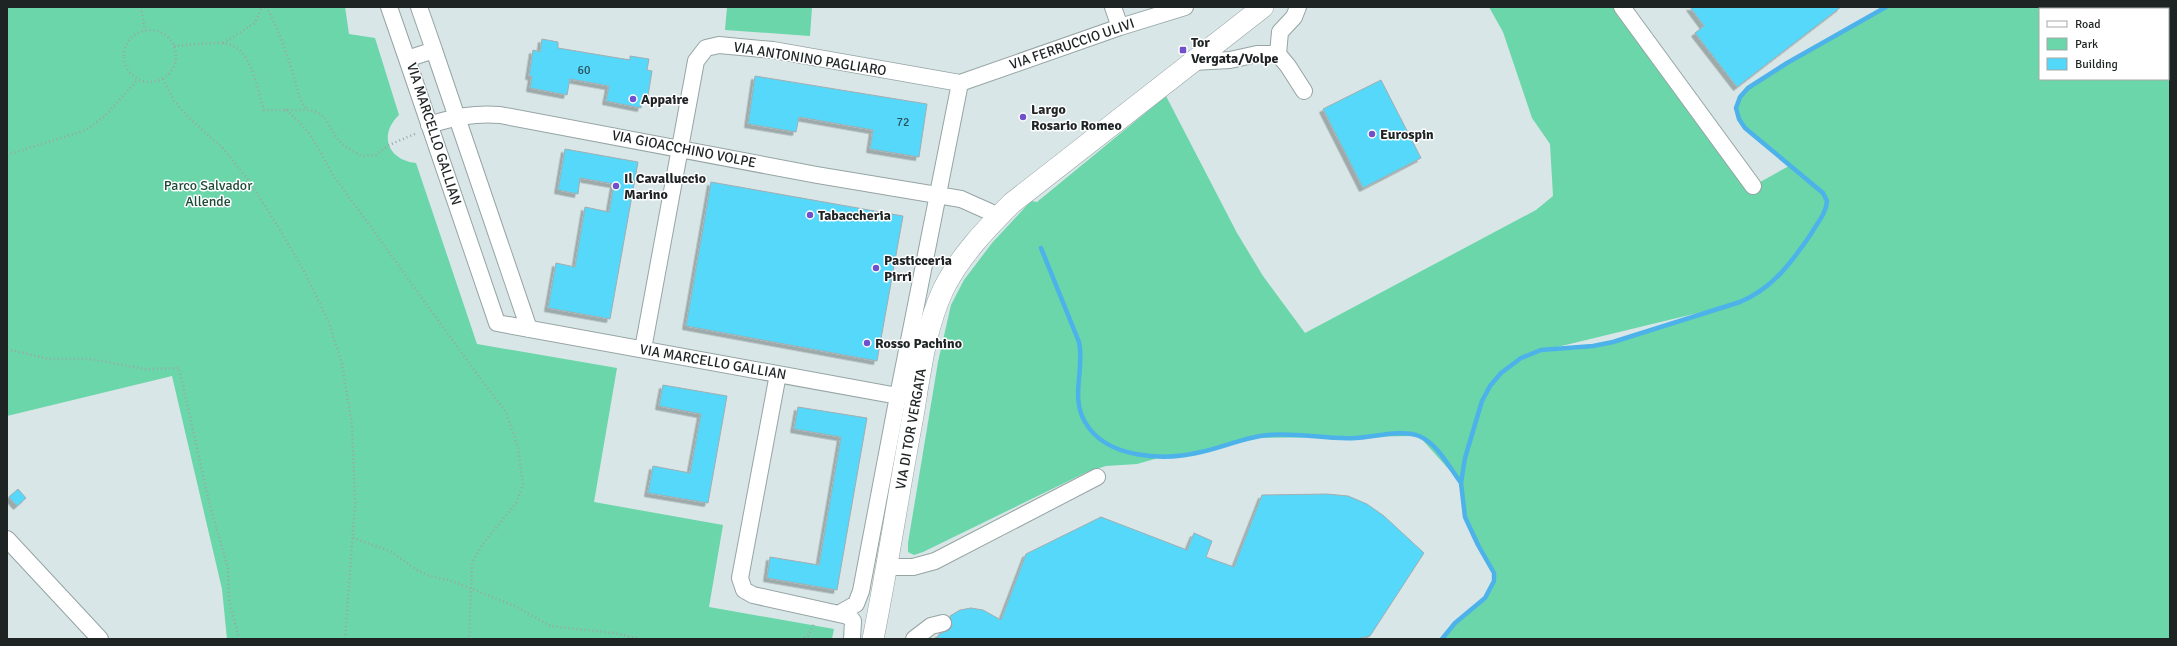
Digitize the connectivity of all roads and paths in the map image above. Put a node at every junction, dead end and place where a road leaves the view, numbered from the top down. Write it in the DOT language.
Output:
graph roads {
  1 [pos="141,7"];
  2 [pos="262,7"];
  3 [pos="266,7"];
  4 [pos="389,7"];
  5 [pos="419,7"];
  6 [pos="1113,7"];
  7 [pos="1185,7"];
  8 [pos="1263,7"];
  9 [pos="1298,7"];
  10 [pos="1622,7"];
  11 [pos="1120,27"];
  12 [pos="145,31"];
  13 [pos="221,43"];
  14 [pos="174,46"];
  15 [pos="434,50"];
  16 [pos="1278,54"];
  17 [pos="407,59"];
  18 [pos="1193,62"];
  19 [pos="138,79"];
  20 [pos="163,79"];
  21 [pos="960,83"];
  22 [pos="1304,91"];
  23 [pos="286,110"];
  24 [pos="309,110"];
  25 [pos="456,116"];
  26 [pos="429,125"];
  27 [pos="679,148"];
  28 [pos="7,155"];
  29 [pos="1753,186"];
  30 [pos="939,195"];
  31 [pos="999,216"];
  32 [pos="529,328"];
  33 [pos="7,349"];
  34 [pos="643,349"];
  35 [pos="778,374"];
  36 [pos="898,396"];
  37 [pos="1097,477"];
  38 [pos="7,538"];
  39 [pos="353,538"];
  40 [pos="888,567"];
  41 [pos="470,588"];
  42 [pos="819,608"];
  43 [pos="847,617"];
  44 [pos="943,623"];
  45 [pos="100,639"];
  46 [pos="239,639"];
  47 [pos="345,639"];
  48 [pos="469,639"];
  49 [pos="640,639"];
  50 [pos="800,639"];
  51 [pos="854,639"];
  52 [pos="873,639"];
  53 [pos="914,639"];
  1 -- 12 [label="path"];
  2 -- 13 [label="path"];
  3 -- 24 [label="path"];
  4 -- 17 [label="street"];
  5 -- 15 [label="street"];
  6 -- 11 [label="street"];
  7 -- 11 [label="street, VIA FERRUCCIO ULIVI"];
  8 -- 18 [label="main road, VIA DI TOR VERGATA"];
  9 -- 16 [label="street"];
  10 -- 29 [label="street"];
  11 -- 21 [label="street, VIA FERRUCCIO ULIVI"];
  12 -- 14 [label="path"];
  12 -- 19 [label="path"];
  13 -- 14 [label="path"];
  13 -- 23 [label="path"];
  14 -- 20 [label="path"];
  15 -- 17 [label="street, VIA MARCELLO GALLIAN"];
  15 -- 25 [label="street, VIA MARCELLO GALLIAN"];
  16 -- 18 [label="street"];
  16 -- 22 [label="street"];
  17 -- 26 [label="street, VIA MARCELLO GALLIAN"];
  18 -- 31 [label="main road, VIA DI TOR VERGATA"];
  19 -- 20 [label="path"];
  19 -- 28 [label="path"];
  20 -- 39 [label="path"];
  21 -- 27 [label="street, VIA ANTONINO PAGLIARO"];
  21 -- 30 [label="street, VIA DI TOR VERGATA"];
  23 -- 24 [label="path"];
  23 -- 41 [label="path"];
  24 -- 26 [label="path"];
  25 -- 26 [label="street, VIA GIOACCHINO VOLPE"];
  25 -- 27 [label="street, VIA GIOACCHINO VOLPE"];
  25 -- 32 [label="street, VIA MARCELLO GALLIAN"];
  26 -- 32 [label="street, VIA MARCELLO GALLIAN"];
  27 -- 30 [label="street, VIA GIOACCHINO VOLPE"];
  27 -- 34 [label="street, VIA ANTONINO PAGLIARO"];
  30 -- 31 [label="street"];
  30 -- 36 [label="street, VIA DI TOR VERGATA"];
  31 -- 40 [label="main road, VIA DI TOR VERGATA"];
  32 -- 34 [label="street, VIA MARCELLO GALLIAN"];
  33 -- 46 [label="path"];
  34 -- 35 [label="street, VIA MARCELLO GALLIAN"];
  35 -- 36 [label="street, VIA MARCELLO GALLIAN"];
  35 -- 42 [label="street"];
  36 -- 43 [label="street, VIA DI TOR VERGATA"];
  37 -- 40 [label="street"];
  38 -- 45 [label="street"];
  39 -- 41 [label="path"];
  39 -- 47 [label="path"];
  40 -- 52 [label="main road, VIA DI TOR VERGATA"];
  41 -- 48 [label="path"];
  41 -- 49 [label="path"];
  42 -- 43 [label="street"];
  42 -- 50 [label="path"];
  43 -- 51 [label="street"];
  44 -- 53 [label="street"];
}
